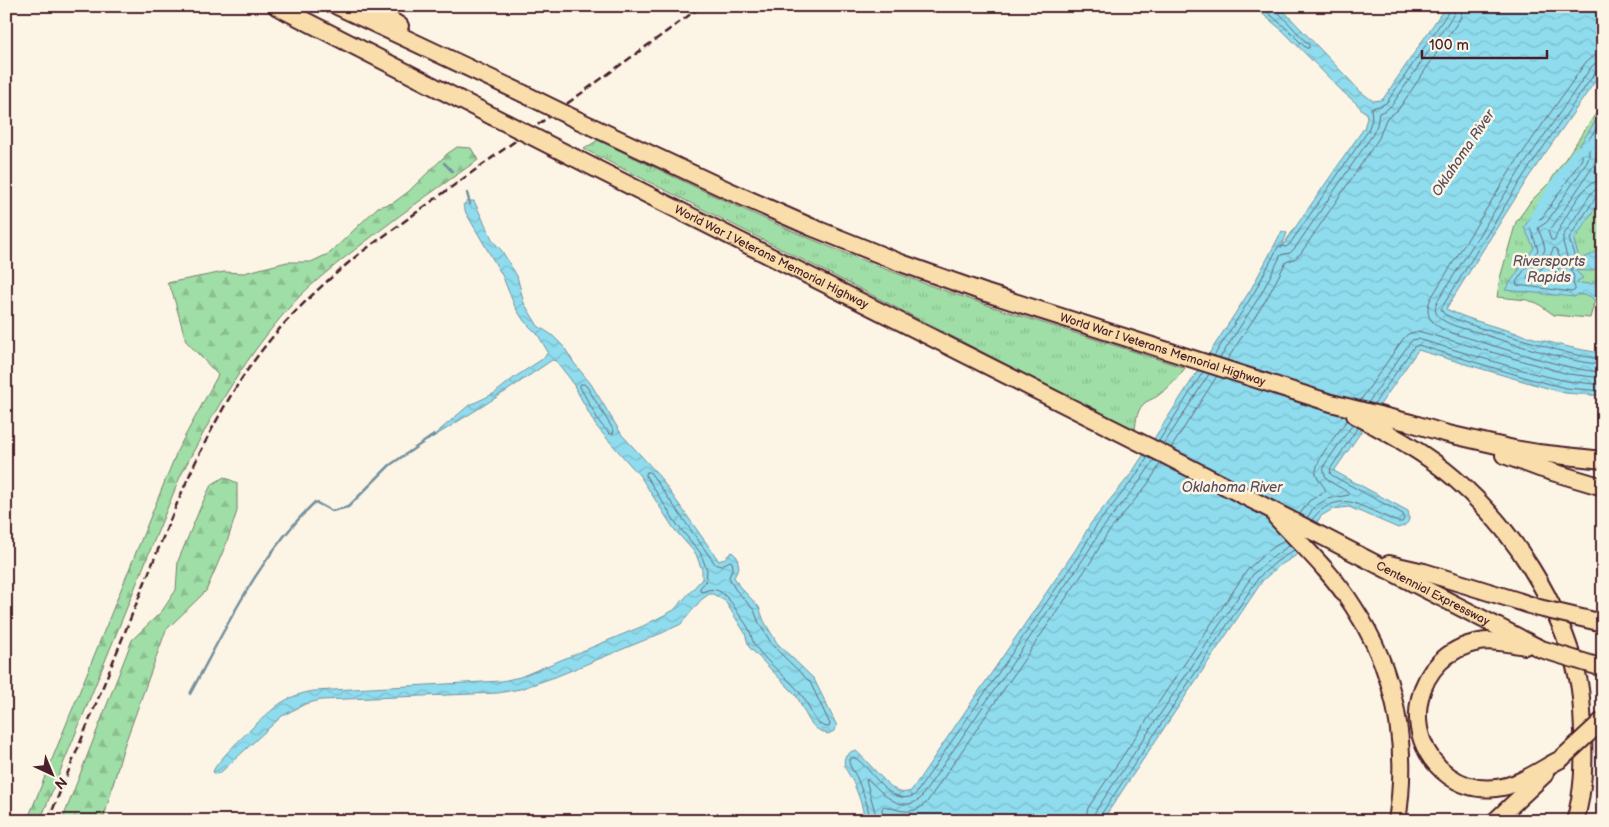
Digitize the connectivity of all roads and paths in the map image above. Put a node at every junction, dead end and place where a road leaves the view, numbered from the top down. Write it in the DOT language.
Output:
graph roads {
  1 [pos="265,6"];
  2 [pos="276,6"];
  3 [pos="336,6"];
  4 [pos="368,6"];
  5 [pos="291,14"];
  6 [pos="459,64"];
  7 [pos="1331,402"];
  8 [pos="1444,433"];
  9 [pos="1603,460"];
  10 [pos="1603,487"];
  11 [pos="1267,508"];
  12 [pos="1367,560"];
  13 [pos="1603,623"];
  14 [pos="1541,649"];
  15 [pos="1603,668"];
  16 [pos="1603,720"];
  17 [pos="1561,758"];
  18 [pos="1397,821"];
  19 [pos="1494,821"];
  20 [pos="1576,821"];
  1 -- 5 [label="highway"];
  2 -- 5 [label="highway, World War I Veterans Memorial Highway"];
  3 -- 6 [label="highway, World War I Veterans Memorial Highway"];
  4 -- 6 [label="highway"];
  5 -- 11 [label="highway, World War I Veterans Memorial Highway, bridge"];
  6 -- 7 [label="highway, World War I Veterans Memorial Highway, bridge"];
  7 -- 8 [label="highway"];
  7 -- 20 [label="highway"];
  8 -- 9 [label="highway"];
  8 -- 10 [label="highway"];
  11 -- 12 [label="highway, Centennial Expressway"];
  11 -- 18 [label="highway"];
  12 -- 13 [label="highway, bridge"];
  12 -- 14 [label="highway, Centennial Expressway"];
  14 -- 15 [label="highway, Centennial Expressway, bridge"];
  14 -- 17 [label="highway"];
  16 -- 17 [label="highway, bridge"];
  17 -- 19 [label="highway"];
}
